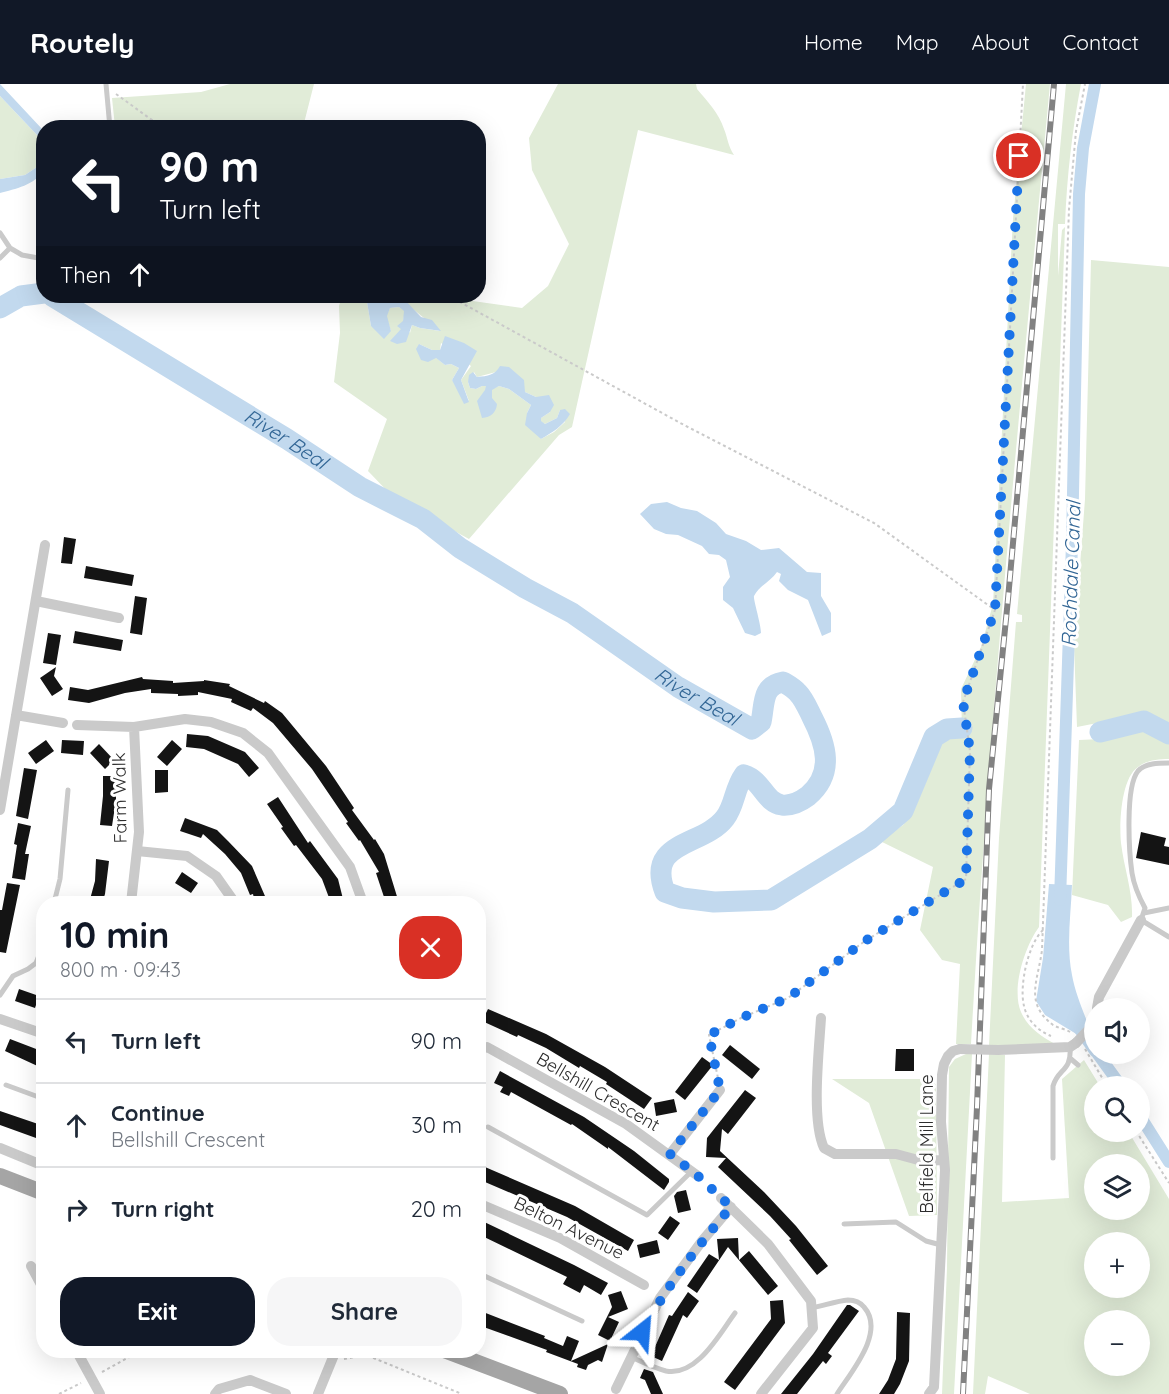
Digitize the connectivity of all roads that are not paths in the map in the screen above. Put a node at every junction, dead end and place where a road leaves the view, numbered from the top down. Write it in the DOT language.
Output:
graph roads {
  1 [pos="106,86"];
  2 [pos="109,120"];
  3 [pos="0,233"];
  4 [pos="10,248"];
  5 [pos="0,258"];
  6 [pos="36,258"];
  7 [pos="45,545"];
  8 [pos="36,601"];
  9 [pos="119,618"];
  10 [pos="16,715"];
  11 [pos="63,723"];
  12 [pos="77,725"];
  13 [pos="134,727"];
  14 [pos="1169,763"];
  15 [pos="68,790"];
  16 [pos="0,810"];
  17 [pos="137,851"];
  18 [pos="56,896"];
  19 [pos="131,896"];
  20 [pos="230,896"];
  21 [pos="360,896"];
  22 [pos="1169,908"];
  23 [pos="1143,917"];
  24 [pos="1169,937"];
  25 [pos="36,963"];
  26 [pos="0,995"];
  27 [pos="1099,998"];
  28 [pos="821,1018"];
  29 [pos="0,1019"];
  30 [pos="36,1031"];
  31 [pos="1084,1032"];
  32 [pos="1074,1043"];
  33 [pos="486,1047"];
  34 [pos="1071,1059"];
  35 [pos="1078,1065"];
  36 [pos="6,1085"];
  37 [pos="720,1090"];
  38 [pos="36,1096"];
  39 [pos="488,1127"];
  40 [pos="0,1148"];
  41 [pos="670,1154"];
  42 [pos="1053,1158"];
  43 [pos="944,1160"];
  44 [pos="36,1163"];
  45 [pos="695,1174"];
  46 [pos="0,1176"];
  47 [pos="36,1190"];
  48 [pos="722,1198"];
  49 [pos="486,1206"];
  50 [pos="731,1207"];
  51 [pos="844,1224"];
  52 [pos="941,1245"];
  53 [pos="31,1266"];
  54 [pos="36,1275"];
  55 [pos="486,1277"];
  56 [pos="644,1285"];
  57 [pos="812,1308"];
  58 [pos="735,1313"];
  59 [pos="582,1321"];
  60 [pos="631,1357"];
  61 [pos="80,1358"];
  62 [pos="333,1358"];
  63 [pos="462,1358"];
  64 [pos="616,1389"];
  65 [pos="100,1394"];
  66 [pos="214,1394"];
  67 [pos="286,1394"];
  68 [pos="318,1394"];
  69 [pos="560,1394"];
  70 [pos="761,1394"];
  71 [pos="837,1394"];
  72 [pos="930,1394"];
  1 -- 2 [label="lane"];
  3 -- 4 [label="lane"];
  4 -- 5 [label="lane"];
  4 -- 6 [label="lane"];
  7 -- 8 [label="street"];
  8 -- 9 [label="street"];
  8 -- 10 [label="street"];
  10 -- 11 [label="street"];
  10 -- 16 [label="street"];
  12 -- 13 [label="street"];
  13 -- 17 [label="street, Farm Walk"];
  13 -- 21 [label="street"];
  14 -- 23 [label="lane"];
  15 -- 18 [label="lane"];
  17 -- 19 [label="street, Farm Walk"];
  17 -- 20 [label="street"];
  22 -- 23 [label="lane"];
  23 -- 24 [label="lane"];
  23 -- 27 [label="street"];
  25 -- 26 [label="lane"];
  28 -- 43 [label="street"];
  29 -- 30 [label="street"];
  31 -- 32 [label="street, bridge"];
  32 -- 34 [label="lane"];
  32 -- 43 [label="street, Belfield Mill Lane, bridge"];
  33 -- 41 [label="street, Bellshill Crescent"];
  34 -- 35 [label="lane"];
  34 -- 42 [label="lane"];
  36 -- 38 [label="lane"];
  37 -- 41 [label="street"];
  39 -- 45 [label="lane"];
  40 -- 44 [label="street"];
  41 -- 45 [label="street, Bellshill Crescent"];
  43 -- 52 [label="street, Belfield Mill Lane"];
  46 -- 47 [label="main road"];
  48 -- 50 [label="street"];
  49 -- 56 [label="street, Belton Avenue"];
  50 -- 57 [label="street"];
  50 -- 60 [label="street"];
  51 -- 52 [label="lane"];
  52 -- 72 [label="street, Belfield Mill Lane"];
  53 -- 54 [label="street"];
  55 -- 59 [label="lane"];
  57 -- 70 [label="street"];
  57 -- 71 [label="lane"];
  58 -- 60 [label="lane"];
  60 -- 64 [label="street"];
  61 -- 65 [label="street"];
  62 -- 68 [label="street"];
  63 -- 69 [label="main road"];
  66 -- 67 [label="street"];
}
